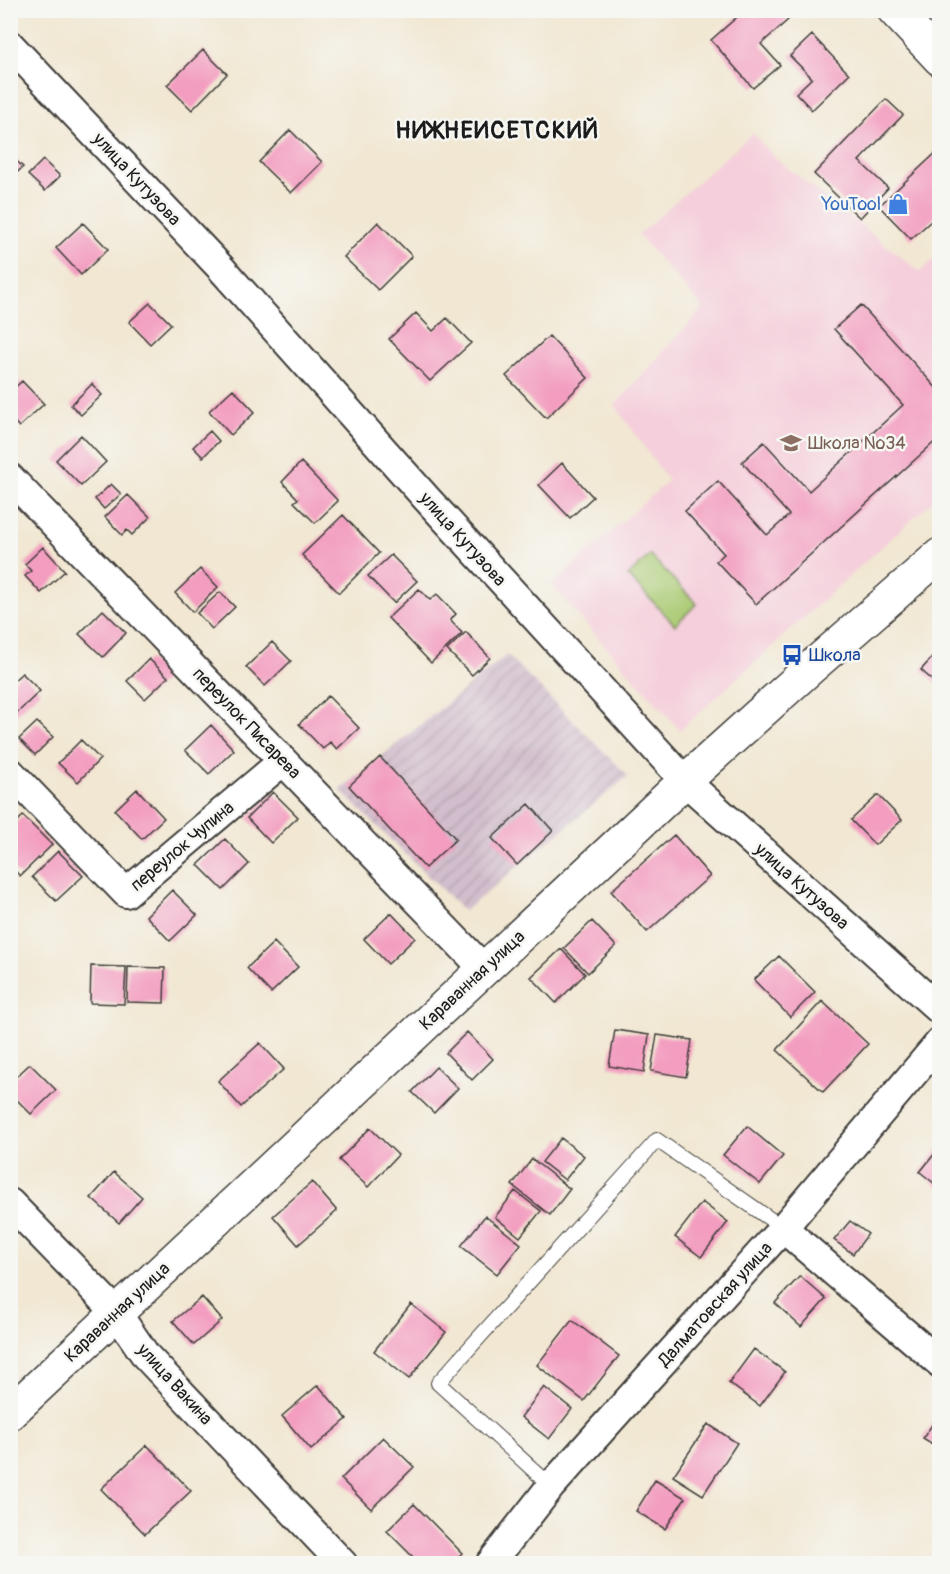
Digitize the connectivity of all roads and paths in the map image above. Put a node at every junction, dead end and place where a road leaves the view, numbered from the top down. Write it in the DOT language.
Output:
graph roads {
  1 [pos="894,10"];
  2 [pos="10,45"];
  3 [pos="939,59"];
  4 [pos="10,478"];
  5 [pos="939,555"];
  6 [pos="283,761"];
  7 [pos="10,772"];
  8 [pos="685,781"];
  9 [pos="484,969"];
  10 [pos="939,1010"];
  11 [pos="939,1042"];
  12 [pos="10,1203"];
  13 [pos="783,1228"];
  14 [pos="116,1312"];
  15 [pos="939,1364"];
  16 [pos="10,1413"];
  17 [pos="551,1486"];
  18 [pos="343,1563"];
  19 [pos="490,1563"];
  1 -- 3 [label="street"];
  2 -- 8 [label="street, улица Кутузова"];
  4 -- 6 [label="street, переулок Писарева"];
  5 -- 8 [label="street, Караванная улица"];
  6 -- 7 [label="street, переулок Чупина"];
  6 -- 9 [label="street, переулок Писарева"];
  8 -- 9 [label="street, Караванная улица"];
  8 -- 10 [label="street, улица Кутузова"];
  9 -- 14 [label="street, Караванная улица"];
  11 -- 13 [label="street, Далматовская улица"];
  12 -- 14 [label="street, улица Вакина"];
  13 -- 15 [label="street"];
  13 -- 17 [label="street, Далматовская улица"];
  13 -- 17 [label="lane"];
  14 -- 16 [label="street, Караванная улица"];
  14 -- 18 [label="street, улица Вакина"];
  17 -- 19 [label="street, Далматовская улица"];
}
